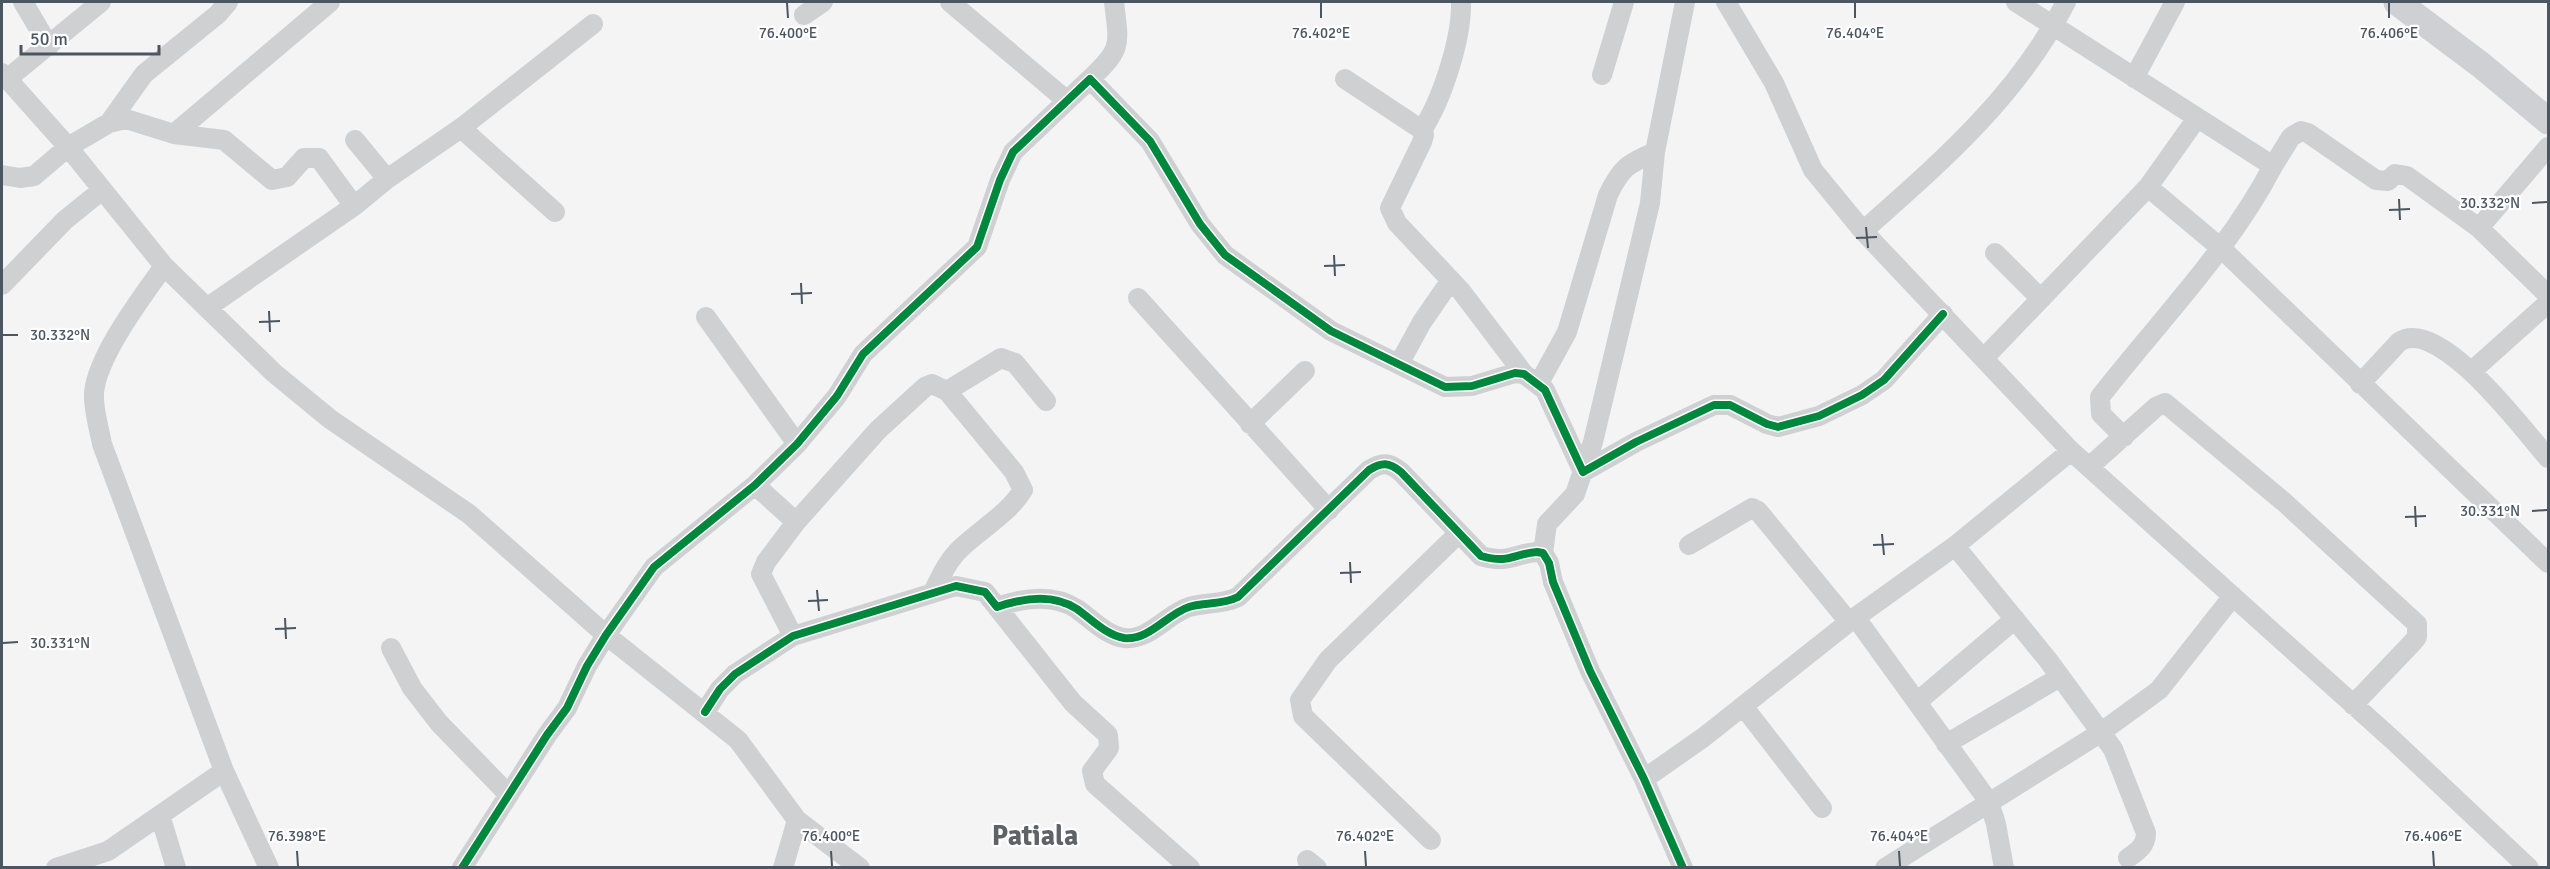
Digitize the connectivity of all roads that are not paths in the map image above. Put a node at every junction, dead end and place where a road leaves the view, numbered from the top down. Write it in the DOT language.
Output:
graph roads {
  1 [pos="23,2"];
  2 [pos="101,2"];
  3 [pos="228,2"];
  4 [pos="330,2"];
  5 [pos="823,2"];
  6 [pos="950,2"];
  7 [pos="1114,2"];
  8 [pos="1461,2"];
  9 [pos="1624,2"];
  10 [pos="1685,2"];
  11 [pos="1726,2"];
  12 [pos="2016,2"];
  13 [pos="2066,2"];
  14 [pos="2175,2"];
  15 [pos="2397,2"];
  16 [pos="804,15"];
  17 [pos="593,24"];
  18 [pos="2053,27"];
  19 [pos="49,46"];
  20 [pos="1602,75"];
  21 [pos="4,76"];
  22 [pos="2134,78"];
  23 [pos="1090,79"];
  24 [pos="1345,79"];
  25 [pos="1066,100"];
  26 [pos="2197,117"];
  27 [pos="2548,122"];
  28 [pos="109,123"];
  29 [pos="461,128"];
  30 [pos="1422,130"];
  31 [pos="174,134"];
  32 [pos="355,140"];
  33 [pos="68,147"];
  34 [pos="2548,147"];
  35 [pos="1655,152"];
  36 [pos="2273,166"];
  37 [pos="2,175"];
  38 [pos="387,179"];
  39 [pos="2148,187"];
  40 [pos="101,191"];
  41 [pos="354,206"];
  42 [pos="555,212"];
  43 [pos="2479,228"];
  44 [pos="1863,231"];
  45 [pos="2222,249"];
  46 [pos="1995,253"];
  47 [pos="164,266"];
  48 [pos="1451,280"];
  49 [pos="2,285"];
  50 [pos="2548,295"];
  51 [pos="1138,298"];
  52 [pos="2040,299"];
  53 [pos="2548,303"];
  54 [pos="208,307"];
  55 [pos="1943,314"];
  56 [pos="706,317"];
  57 [pos="1984,358"];
  58 [pos="1399,364"];
  59 [pos="2472,370"];
  60 [pos="1305,371"];
  61 [pos="1531,379"];
  62 [pos="2360,384"];
  63 [pos="947,391"];
  64 [pos="1046,401"];
  65 [pos="1250,423"];
  66 [pos="2124,437"];
  67 [pos="797,444"];
  68 [pos="2071,451"];
  69 [pos="2548,458"];
  70 [pos="2089,467"];
  71 [pos="1583,472"];
  72 [pos="755,485"];
  73 [pos="1329,510"];
  74 [pos="796,522"];
  75 [pos="1458,534"];
  76 [pos="1689,545"];
  77 [pos="1955,546"];
  78 [pos="1543,554"];
  79 [pos="2548,563"];
  80 [pos="933,592"];
  81 [pos="2233,596"];
  82 [pos="997,607"];
  83 [pos="2015,619"];
  84 [pos="1853,620"];
  85 [pos="606,635"];
  86 [pos="794,636"];
  87 [pos="391,648"];
  88 [pos="2060,677"];
  89 [pos="1917,702"];
  90 [pos="2353,705"];
  91 [pos="1743,706"];
  92 [pos="705,712"];
  93 [pos="2100,733"];
  94 [pos="1946,744"];
  95 [pos="224,771"];
  96 [pos="1644,779"];
  97 [pos="508,794"];
  98 [pos="1989,802"];
  99 [pos="1822,808"];
  100 [pos="160,815"];
  101 [pos="797,820"];
  102 [pos="1431,840"];
  103 [pos="2128,858"];
  104 [pos="86,864"];
  105 [pos="56,867"];
  106 [pos="176,867"];
  107 [pos="270,867"];
  108 [pos="462,867"];
  109 [pos="783,867"];
  110 [pos="860,867"];
  111 [pos="1190,867"];
  112 [pos="1683,867"];
  113 [pos="1885,867"];
  114 [pos="2004,867"];
  115 [pos="2529,867"];
  1 -- 19 [label="street"];
  2 -- 19 [label="street"];
  3 -- 28 [label="street"];
  4 -- 31 [label="street"];
  5 -- 16 [label="street"];
  6 -- 25 [label="street"];
  7 -- 23 [label="street"];
  8 -- 30 [label="street"];
  9 -- 20 [label="street"];
  10 -- 35 [label="street"];
  11 -- 44 [label="street"];
  12 -- 18 [label="street"];
  13 -- 18 [label="street"];
  14 -- 22 [label="street"];
  15 -- 27 [label="street"];
  17 -- 29 [label="street"];
  18 -- 22 [label="street"];
  18 -- 44 [label="street"];
  19 -- 21 [label="street"];
  21 -- 33 [label="street"];
  22 -- 26 [label="street"];
  23 -- 25 [label="street"];
  23 -- 58 [label="street"];
  24 -- 30 [label="street"];
  25 -- 67 [label="street"];
  26 -- 36 [label="street"];
  26 -- 39 [label="street"];
  28 -- 31 [label="street"];
  28 -- 33 [label="street"];
  29 -- 38 [label="street"];
  29 -- 42 [label="street"];
  30 -- 48 [label="street"];
  31 -- 41 [label="street"];
  32 -- 38 [label="street"];
  33 -- 37 [label="street"];
  33 -- 40 [label="street"];
  34 -- 43 [label="street"];
  35 -- 61 [label="street"];
  35 -- 71 [label="street"];
  36 -- 43 [label="street"];
  36 -- 45 [label="street"];
  38 -- 41 [label="street"];
  39 -- 45 [label="street"];
  39 -- 52 [label="street"];
  40 -- 47 [label="street"];
  40 -- 49 [label="street"];
  41 -- 54 [label="street"];
  43 -- 50 [label="street"];
  44 -- 55 [label="street"];
  45 -- 62 [label="street"];
  45 -- 66 [label="street"];
  46 -- 52 [label="street"];
  47 -- 54 [label="street"];
  47 -- 95 [label="street"];
  48 -- 58 [label="street"];
  48 -- 61 [label="street"];
  51 -- 65 [label="street"];
  52 -- 57 [label="street"];
  53 -- 59 [label="street"];
  54 -- 85 [label="street"];
  55 -- 57 [label="street"];
  55 -- 71 [label="street"];
  56 -- 67 [label="street"];
  57 -- 68 [label="street"];
  58 -- 61 [label="street"];
  59 -- 62 [label="street"];
  59 -- 69 [label="street"];
  60 -- 65 [label="street"];
  61 -- 71 [label="street"];
  62 -- 79 [label="street"];
  63 -- 64 [label="street"];
  63 -- 74 [label="street"];
  63 -- 80 [label="street"];
  65 -- 73 [label="street"];
  66 -- 70 [label="street"];
  66 -- 90 [label="street"];
  67 -- 72 [label="street"];
  68 -- 70 [label="street"];
  68 -- 77 [label="street"];
  70 -- 81 [label="street"];
  71 -- 78 [label="street"];
  72 -- 74 [label="street"];
  72 -- 85 [label="street"];
  73 -- 75 [label="street"];
  73 -- 82 [label="street"];
  74 -- 86 [label="street"];
  75 -- 78 [label="street"];
  75 -- 102 [label="street"];
  76 -- 84 [label="street"];
  77 -- 83 [label="street"];
  77 -- 84 [label="street"];
  78 -- 96 [label="street"];
  80 -- 82 [label="street"];
  80 -- 86 [label="street"];
  81 -- 90 [label="street"];
  81 -- 93 [label="street"];
  82 -- 111 [label="street"];
  83 -- 88 [label="street"];
  83 -- 89 [label="street"];
  84 -- 89 [label="street"];
  84 -- 91 [label="street"];
  85 -- 92 [label="street"];
  85 -- 97 [label="street"];
  86 -- 92 [label="street"];
  87 -- 97 [label="street"];
  88 -- 93 [label="street"];
  88 -- 94 [label="street"];
  89 -- 94 [label="street"];
  90 -- 115 [label="street"];
  91 -- 96 [label="street"];
  91 -- 99 [label="street"];
  92 -- 101 [label="street"];
  93 -- 98 [label="street"];
  93 -- 103 [label="street"];
  94 -- 98 [label="street"];
  95 -- 100 [label="street"];
  95 -- 107 [label="street"];
  96 -- 112 [label="street"];
  97 -- 108 [label="street"];
  98 -- 113 [label="street"];
  98 -- 114 [label="street"];
  100 -- 104 [label="street"];
  100 -- 106 [label="street"];
  101 -- 109 [label="street"];
  101 -- 110 [label="street"];
  104 -- 105 [label="street"];
}
